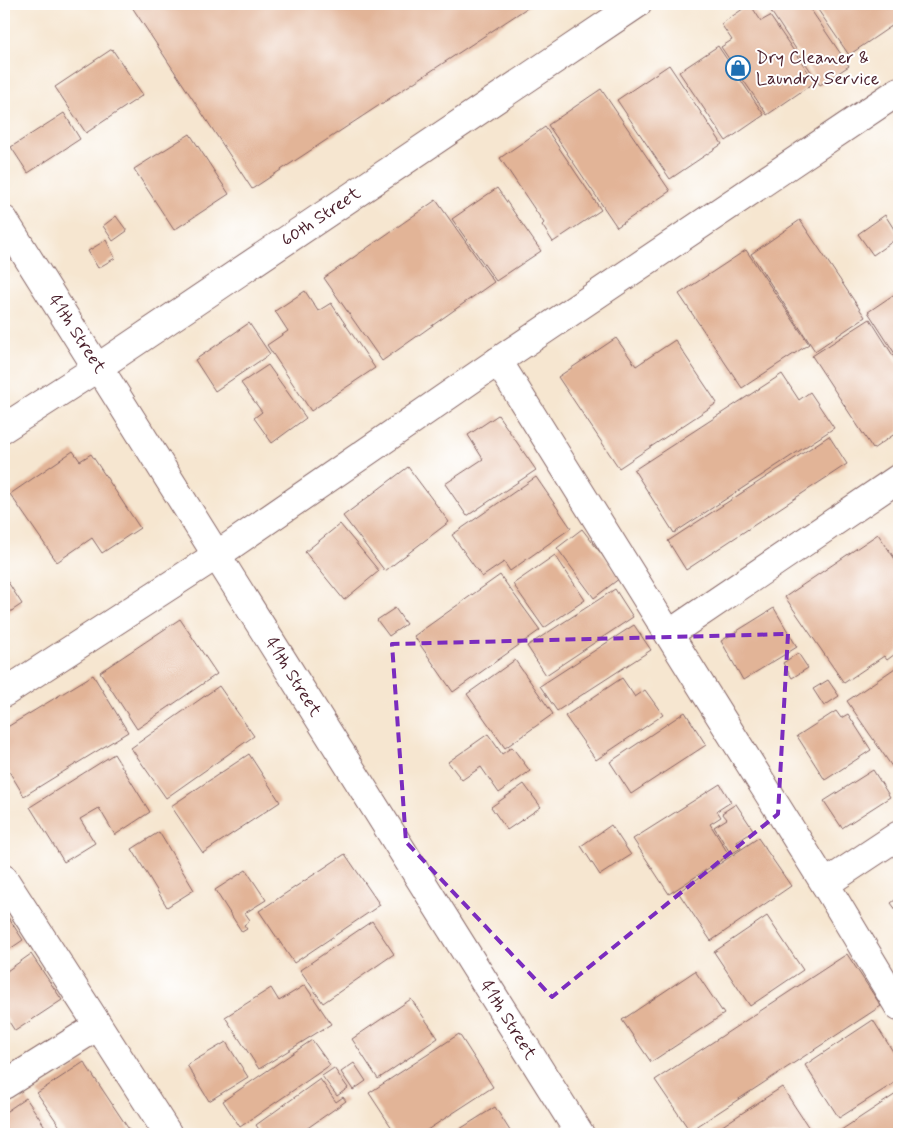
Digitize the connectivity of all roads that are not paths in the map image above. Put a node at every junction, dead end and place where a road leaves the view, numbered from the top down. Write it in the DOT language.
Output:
graph roads {
  1 [pos="637,4"];
  2 [pos="899,91"];
  3 [pos="4,220"];
  4 [pos="498,361"];
  5 [pos="97,368"];
  6 [pos="4,428"];
  7 [pos="899,478"];
  8 [pos="217,555"];
  9 [pos="669,634"];
  10 [pos="4,693"];
  11 [pos="899,835"];
  12 [pos="4,879"];
  13 [pos="825,884"];
  14 [pos="899,1007"];
  15 [pos="98,1026"];
  16 [pos="4,1085"];
  17 [pos="168,1134"];
  18 [pos="580,1134"];
  1 -- 5 [label="street, 60th Street"];
  2 -- 4 [label="street"];
  3 -- 5 [label="street, 41th Street"];
  4 -- 8 [label="street"];
  4 -- 9 [label="street"];
  5 -- 6 [label="street, 60th Street"];
  5 -- 8 [label="street, 41th Street"];
  7 -- 9 [label="street"];
  8 -- 10 [label="street"];
  8 -- 18 [label="street, 41th Street"];
  9 -- 13 [label="street"];
  11 -- 13 [label="street"];
  12 -- 15 [label="street"];
  13 -- 14 [label="street"];
  15 -- 16 [label="street"];
  15 -- 17 [label="street"];
}
